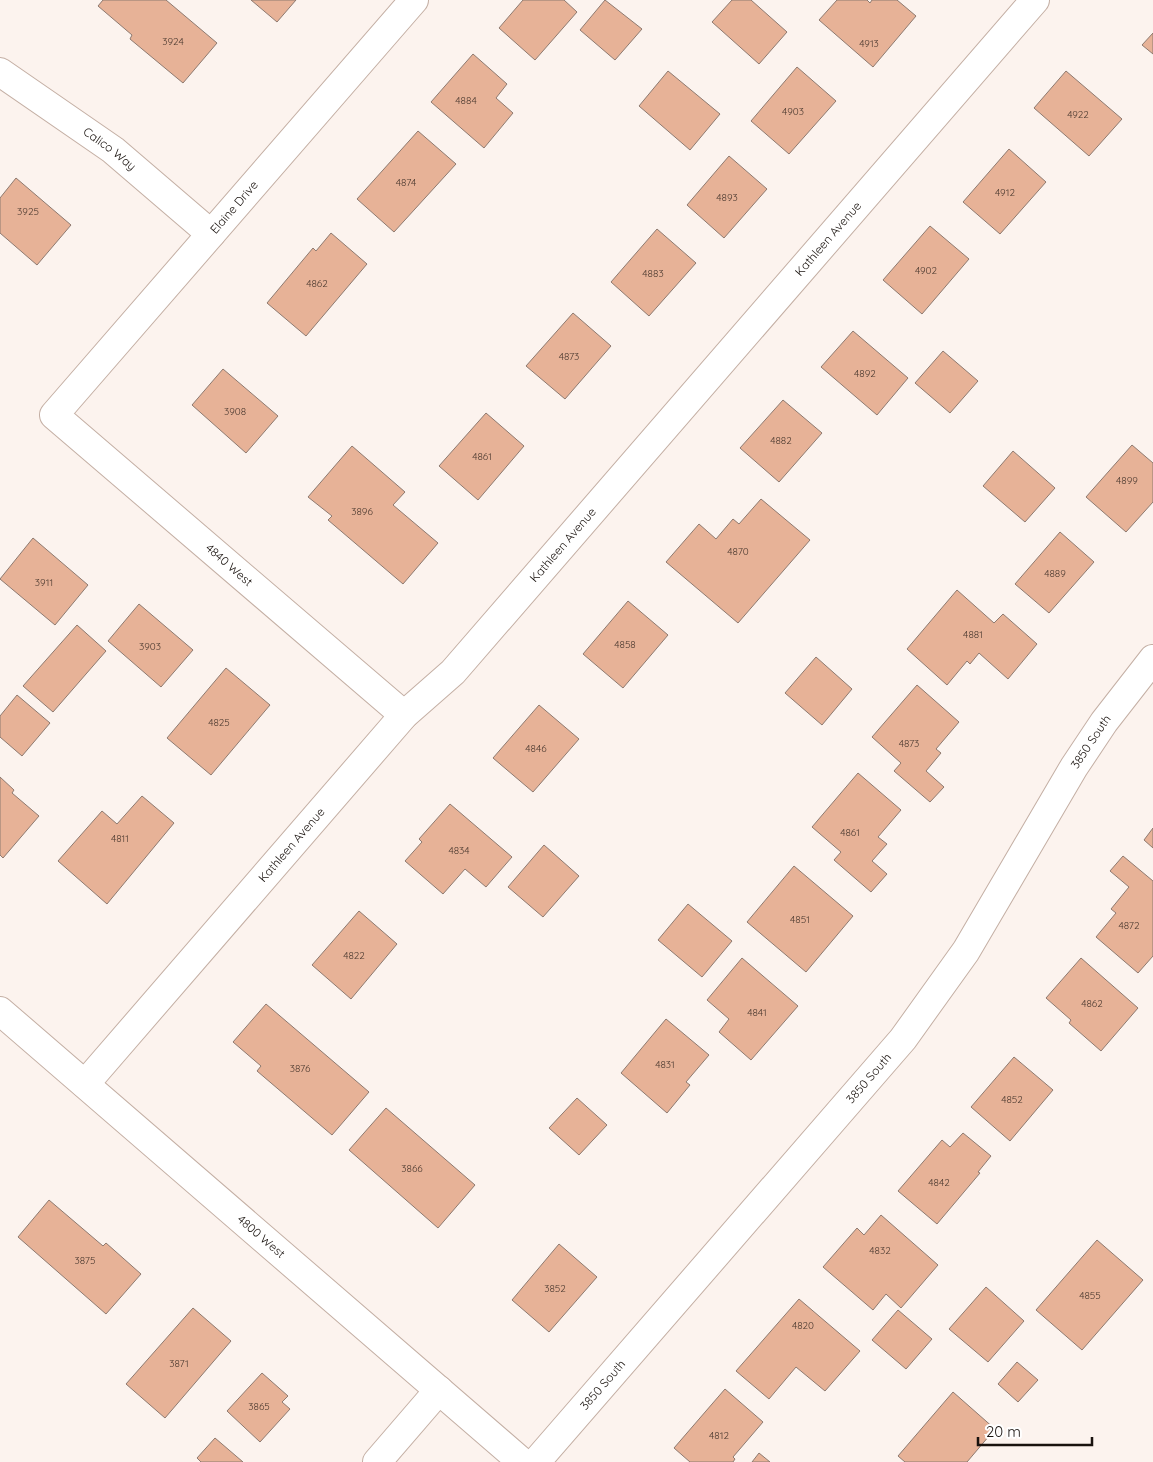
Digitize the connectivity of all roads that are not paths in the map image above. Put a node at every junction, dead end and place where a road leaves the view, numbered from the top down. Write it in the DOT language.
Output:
graph roads {
  1 [pos="414,0"];
  2 [pos="1035,0"];
  3 [pos="0,72"];
  4 [pos="211,234"];
  5 [pos="54,414"];
  6 [pos="1153,659"];
  7 [pos="404,715"];
  8 [pos="0,1010"];
  9 [pos="85,1084"];
  10 [pos="439,1390"];
  11 [pos="377,1462"];
  12 [pos="522,1462"];
  13 [pos="536,1462"];
  1 -- 4 [label="street, Elaine Drive"];
  2 -- 7 [label="street, Kathleen Avenue"];
  3 -- 4 [label="street, Calico Way"];
  4 -- 5 [label="street, Elaine Drive"];
  5 -- 7 [label="street, 4840 West"];
  6 -- 13 [label="street, 3850 South"];
  7 -- 9 [label="street, Kathleen Avenue"];
  8 -- 9 [label="street, 4800 West"];
  9 -- 10 [label="street, 4800 West"];
  10 -- 11 [label="street"];
  10 -- 12 [label="street, 4800 West"];
}
